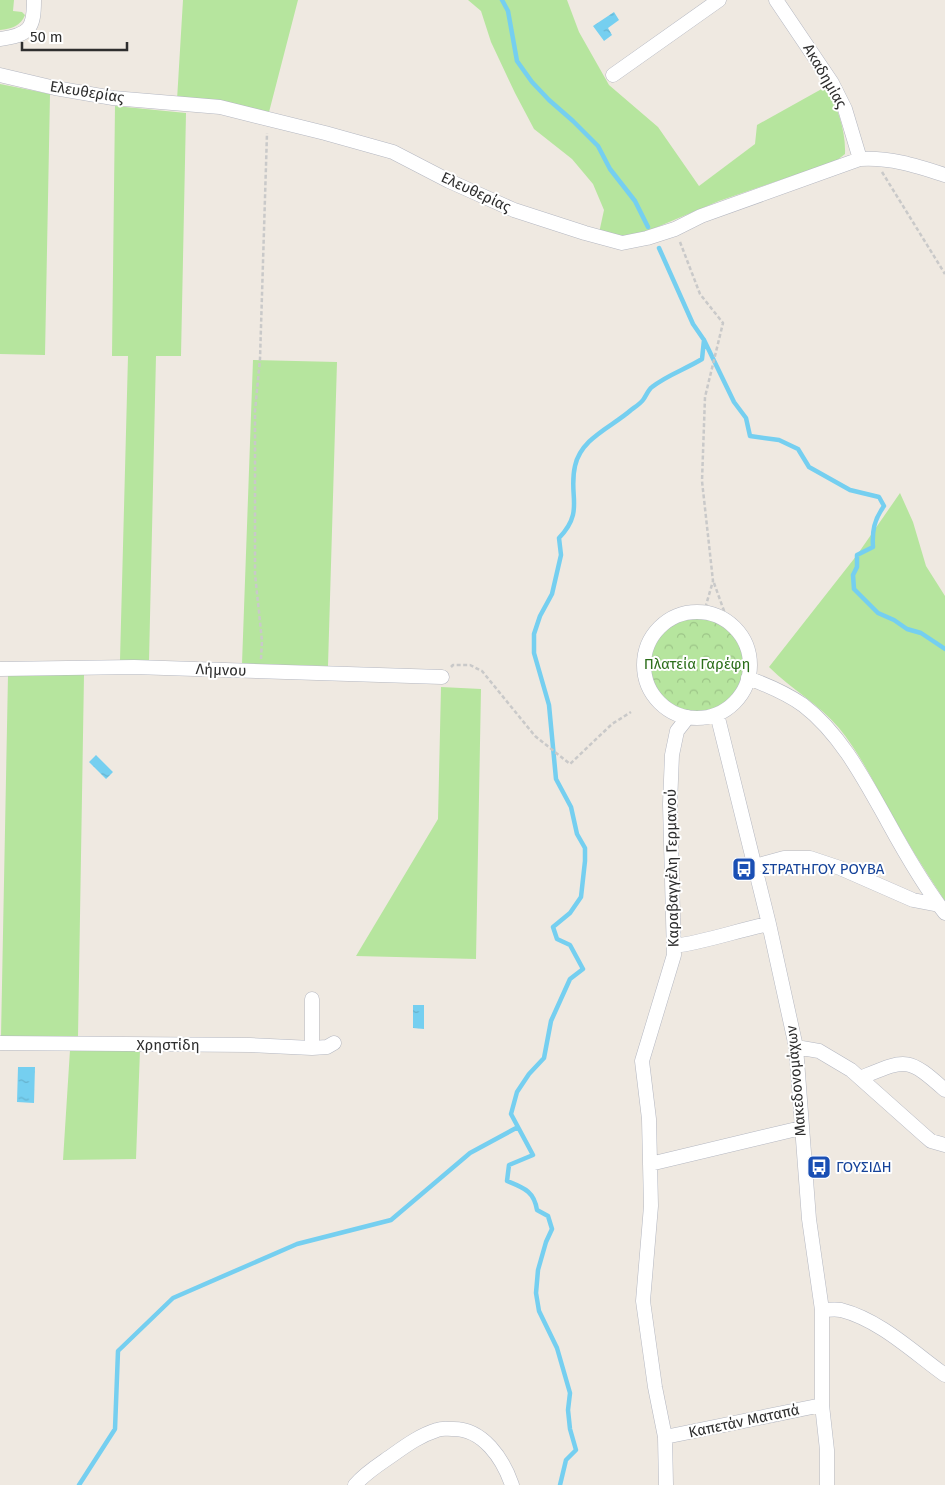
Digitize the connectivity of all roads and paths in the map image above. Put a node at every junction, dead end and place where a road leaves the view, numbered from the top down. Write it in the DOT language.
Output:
graph roads {
  1 [pos="34,0"];
  2 [pos="719,0"];
  3 [pos="776,0"];
  4 [pos="0,39"];
  5 [pos="0,75"];
  6 [pos="613,75"];
  7 [pos="267,119"];
  8 [pos="867,159"];
  9 [pos="945,175"];
  10 [pos="674,229"];
  11 [pos="945,274"];
  12 [pos="714,581"];
  13 [pos="704,612"];
  14 [pos="728,622"];
  15 [pos="0,669"];
  16 [pos="261,672"];
  17 [pos="442,677"];
  18 [pos="748,678"];
  19 [pos="631,712"];
  20 [pos="717,714"];
  21 [pos="688,717"];
  22 [pos="755,866"];
  23 [pos="942,909"];
  24 [pos="769,924"];
  25 [pos="674,946"];
  26 [pos="312,998"];
  27 [pos="0,1043"];
  28 [pos="334,1043"];
  29 [pos="796,1047"];
  30 [pos="312,1048"];
  31 [pos="860,1078"];
  32 [pos="945,1090"];
  33 [pos="801,1128"];
  34 [pos="945,1145"];
  35 [pos="650,1164"];
  36 [pos="822,1310"];
  37 [pos="945,1376"];
  38 [pos="822,1405"];
  39 [pos="664,1437"];
  40 [pos="355,1485"];
  41 [pos="512,1485"];
  42 [pos="666,1485"];
  43 [pos="827,1485"];
  1 -- 4 [label="street"];
  2 -- 6 [label="street"];
  3 -- 8 [label="street, Ακαδημίας"];
  5 -- 7 [label="street, Ελευθερίας"];
  7 -- 10 [label="street, Ελευθερίας"];
  7 -- 16 [label="path"];
  8 -- 9 [label="street, Ελευθερίας"];
  8 -- 10 [label="street, Ελευθερίας"];
  8 -- 11 [label="path"];
  10 -- 12 [label="path"];
  12 -- 13 [label="path"];
  12 -- 14 [label="path"];
  13 -- 14 [label="street"];
  13 -- 21 [label="street"];
  14 -- 18 [label="street"];
  15 -- 16 [label="street, Λήμνου"];
  16 -- 17 [label="street, Λήμνου"];
  17 -- 19 [label="path"];
  18 -- 20 [label="street"];
  18 -- 23 [label="street"];
  20 -- 21 [label="street"];
  20 -- 22 [label="street, Μακεδονομάχων"];
  21 -- 25 [label="street, Καραβαγγέλη Γερμανού"];
  22 -- 23 [label="street"];
  22 -- 24 [label="street, Μακεδονομάχων"];
  24 -- 25 [label="street"];
  24 -- 29 [label="street, Μακεδονομάχων"];
  25 -- 35 [label="street, Καραβαγγέλη Γερμανού"];
  26 -- 30 [label="street"];
  27 -- 30 [label="street, Χρηστίδη"];
  28 -- 30 [label="street, Χρηστίδη"];
  29 -- 31 [label="street"];
  29 -- 33 [label="street, Μακεδονομάχων"];
  31 -- 32 [label="street"];
  31 -- 34 [label="street"];
  33 -- 35 [label="street"];
  33 -- 36 [label="street, Μακεδονομάχων"];
  35 -- 39 [label="street, Καραβαγγέλη Γερμανού"];
  36 -- 37 [label="street"];
  36 -- 38 [label="street, Μακεδονομάχων"];
  38 -- 39 [label="street, Καπετάν Ματαπά"];
  38 -- 43 [label="street, Μακεδονομάχων"];
  39 -- 42 [label="street, Καραβαγγέλη Γερμανού"];
  40 -- 41 [label="street"];
}
